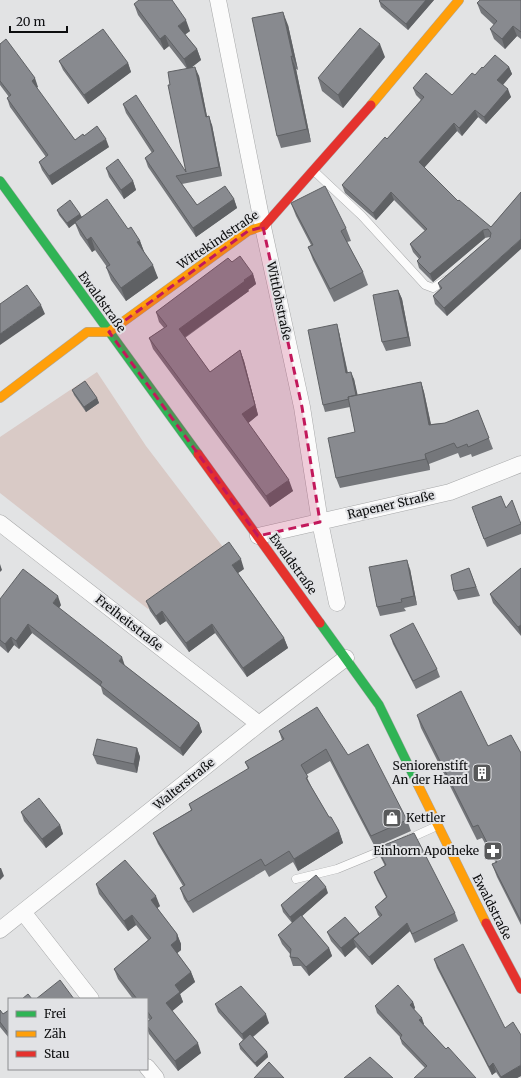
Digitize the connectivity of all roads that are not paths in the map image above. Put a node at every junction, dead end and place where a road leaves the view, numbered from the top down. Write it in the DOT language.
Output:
graph roads {
  1 [pos="218,0"];
  2 [pos="459,0"];
  3 [pos="313,170"];
  4 [pos="0,181"];
  5 [pos="263,227"];
  6 [pos="451,275"];
  7 [pos="108,332"];
  8 [pos="0,398"];
  9 [pos="521,464"];
  10 [pos="320,522"];
  11 [pos="0,523"];
  12 [pos="258,536"];
  13 [pos="338,604"];
  14 [pos="346,658"];
  15 [pos="259,724"];
  16 [pos="438,825"];
  17 [pos="296,879"];
  18 [pos="24,912"];
  19 [pos="0,930"];
  20 [pos="521,989"];
  21 [pos="90,998"];
  22 [pos="148,1068"];
  23 [pos="156,1078"];
  1 -- 5 [label="street, Wittlohstraße"];
  2 -- 3 [label="street, Wittekindstraße"];
  3 -- 5 [label="street, Wittekindstraße"];
  3 -- 6 [label="lane"];
  4 -- 7 [label="street, Ewaldstraße"];
  5 -- 7 [label="street, Wittekindstraße"];
  5 -- 10 [label="street, Wittlohstraße"];
  7 -- 8 [label="street"];
  7 -- 12 [label="street, Ewaldstraße"];
  9 -- 10 [label="street, Rapener Straße"];
  10 -- 12 [label="street, Rapener Straße"];
  10 -- 13 [label="street, Wittlohstraße"];
  11 -- 15 [label="street, Freiheitstraße"];
  12 -- 14 [label="street, Ewaldstraße"];
  14 -- 15 [label="street, Walterstraße"];
  14 -- 16 [label="street, Ewaldstraße"];
  15 -- 18 [label="street, Walterstraße"];
  16 -- 17 [label="lane"];
  16 -- 20 [label="street, Ewaldstraße"];
  18 -- 19 [label="street, Walterstraße"];
  18 -- 21 [label="street"];
  22 -- 23 [label="street"];
}
